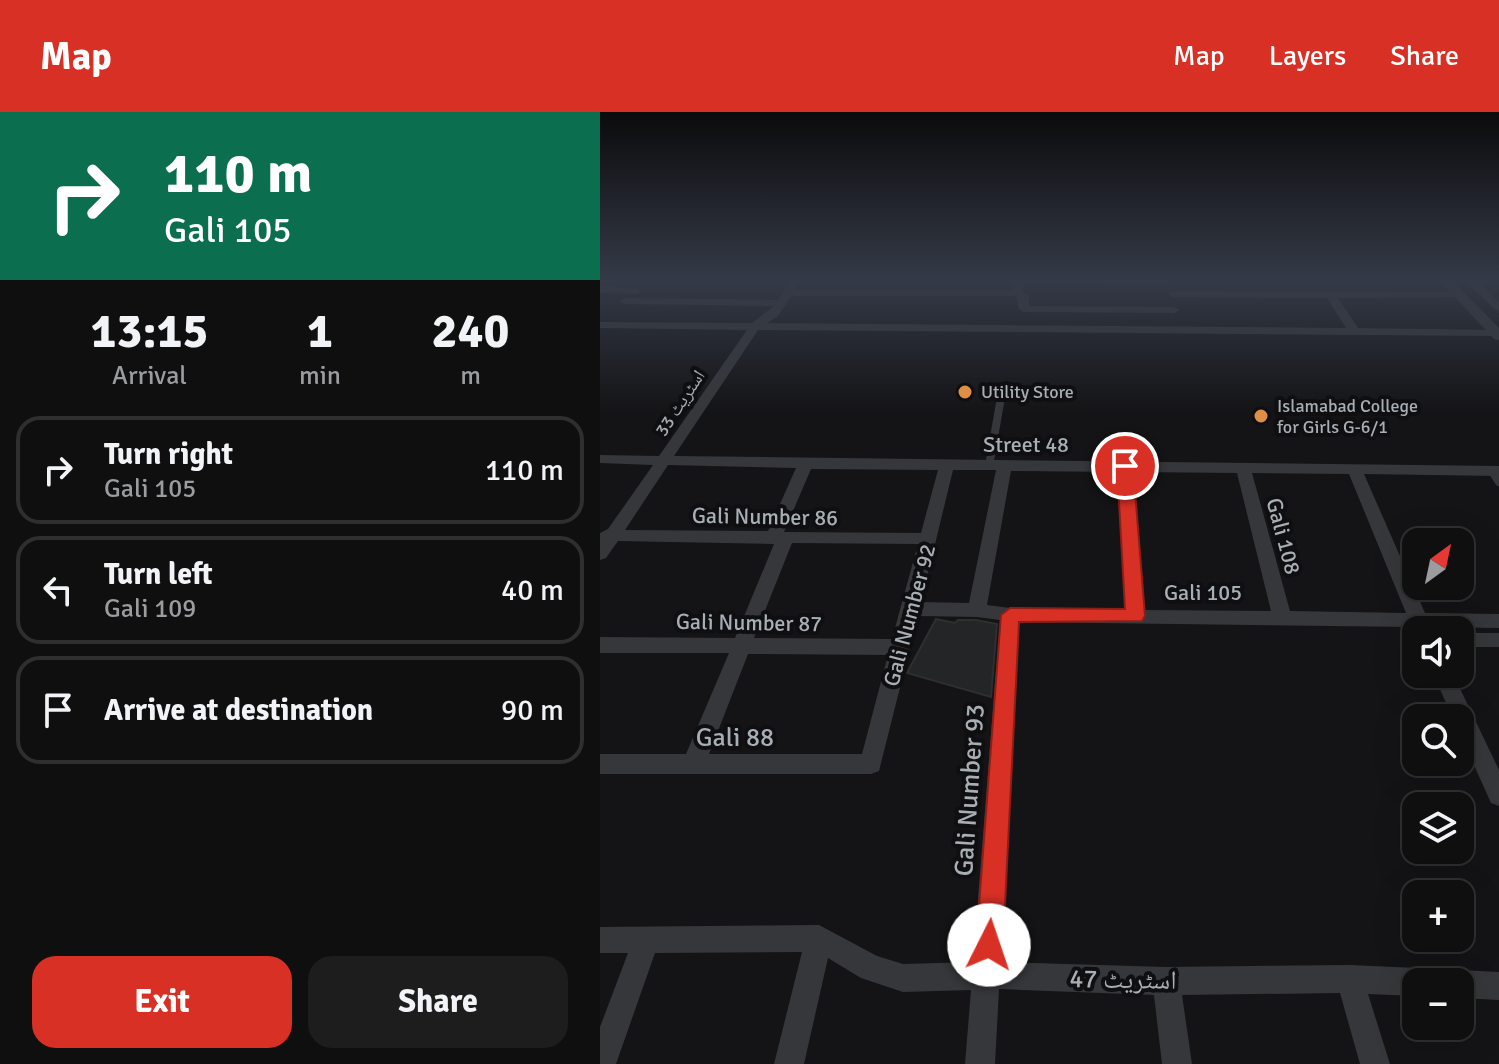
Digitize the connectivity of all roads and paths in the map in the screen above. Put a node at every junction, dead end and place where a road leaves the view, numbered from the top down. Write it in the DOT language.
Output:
graph roads {
  1 [pos="735,323"];
  2 [pos="759,323"];
  3 [pos="1178,323"];
  4 [pos="1349,323"];
  5 [pos="756,325"];
  6 [pos="1180,329"];
  7 [pos="1354,331"];
  8 [pos="1498,334"];
  9 [pos="1001,395"];
  10 [pos="600,459"];
  11 [pos="666,461"];
  12 [pos="805,464"];
  13 [pos="946,466"];
  14 [pos="996,466"];
  15 [pos="1125,466"];
  16 [pos="1243,467"];
  17 [pos="1354,469"];
  18 [pos="1496,474"];
  19 [pos="607,535"];
  20 [pos="779,539"];
  21 [pos="929,539"];
  22 [pos="600,554"];
  23 [pos="908,609"];
  24 [pos="977,610"];
  25 [pos="1010,615"];
  26 [pos="1135,616"];
  27 [pos="1282,616"];
  28 [pos="1417,616"];
  29 [pos="1499,621"];
  30 [pos="1474,622"];
  31 [pos="1402,624"];
  32 [pos="1474,640"];
  33 [pos="1499,640"];
  34 [pos="600,645"];
  35 [pos="740,646"];
  36 [pos="898,647"];
  37 [pos="1451,688"];
  38 [pos="600,764"];
  39 [pos="871,764"];
  40 [pos="693,765"];
  41 [pos="1494,769"];
  42 [pos="1499,795"];
  43 [pos="819,938"];
  44 [pos="600,940"];
  45 [pos="646,941"];
  46 [pos="988,975"];
  47 [pos="1350,979"];
  48 [pos="1166,981"];
  49 [pos="1402,981"];
  50 [pos="1474,985"];
  51 [pos="1499,986"];
  52 [pos="601,1064"];
  53 [pos="789,1064"];
  54 [pos="980,1064"];
  55 [pos="1177,1064"];
  56 [pos="1375,1064"];
  1 -- 5 [label="street"];
  2 -- 5 [label="street, اسٹریٹ 33"];
  3 -- 6 [label="street"];
  4 -- 7 [label="street"];
  5 -- 6 [label="street"];
  5 -- 11 [label="street, اسٹریٹ 33"];
  6 -- 7 [label="street"];
  7 -- 8 [label="street"];
  9 -- 14 [label="lane"];
  10 -- 11 [label="street, Street 48"];
  11 -- 12 [label="street, Street 48"];
  11 -- 19 [label="street, اسٹریٹ 33"];
  12 -- 13 [label="street, Street 48"];
  12 -- 20 [label="street"];
  13 -- 14 [label="street, Street 48"];
  13 -- 21 [label="street, Gali Number 92"];
  14 -- 15 [label="street, Street 48"];
  14 -- 24 [label="street"];
  15 -- 16 [label="street, Street 48"];
  15 -- 26 [label="street"];
  16 -- 17 [label="street, Street 48"];
  16 -- 27 [label="street, Gali 108"];
  17 -- 18 [label="street, Street 48"];
  17 -- 28 [label="street"];
  19 -- 20 [label="street, Gali Number 86"];
  19 -- 22 [label="street, اسٹریٹ 33"];
  20 -- 21 [label="street, Gali Number 86"];
  20 -- 35 [label="street"];
  21 -- 23 [label="street, Gali Number 92"];
  23 -- 24 [label="street, Gali 105"];
  23 -- 36 [label="street, Gali Number 92"];
  24 -- 25 [label="street, Gali 105"];
  25 -- 26 [label="street, Gali 105"];
  25 -- 46 [label="street, Gali Number 93"];
  26 -- 27 [label="street, Gali 105"];
  27 -- 31 [label="street, Gali 105"];
  29 -- 30 [label="street, Gali 105"];
  32 -- 33 [label="street"];
  34 -- 35 [label="street, Gali Number 87"];
  35 -- 36 [label="street, Gali Number 87"];
  35 -- 40 [label="street"];
  36 -- 39 [label="street, Gali Number 92"];
  37 -- 41 [label="street"];
  38 -- 40 [label="street, Gali 88"];
  39 -- 40 [label="street, Gali 88"];
  41 -- 42 [label="street"];
  43 -- 45 [label="street"];
  43 -- 46 [label="street, اسٹریٹ 47"];
  43 -- 53 [label="street"];
  44 -- 45 [label="street"];
  45 -- 52 [label="street"];
  46 -- 48 [label="street, اسٹریٹ 47"];
  46 -- 54 [label="street, Gali Number 93"];
  47 -- 48 [label="street, اسٹریٹ 47"];
  47 -- 49 [label="street, اسٹریٹ 47"];
  47 -- 56 [label="street"];
  48 -- 55 [label="street"];
  50 -- 51 [label="street"];
}
